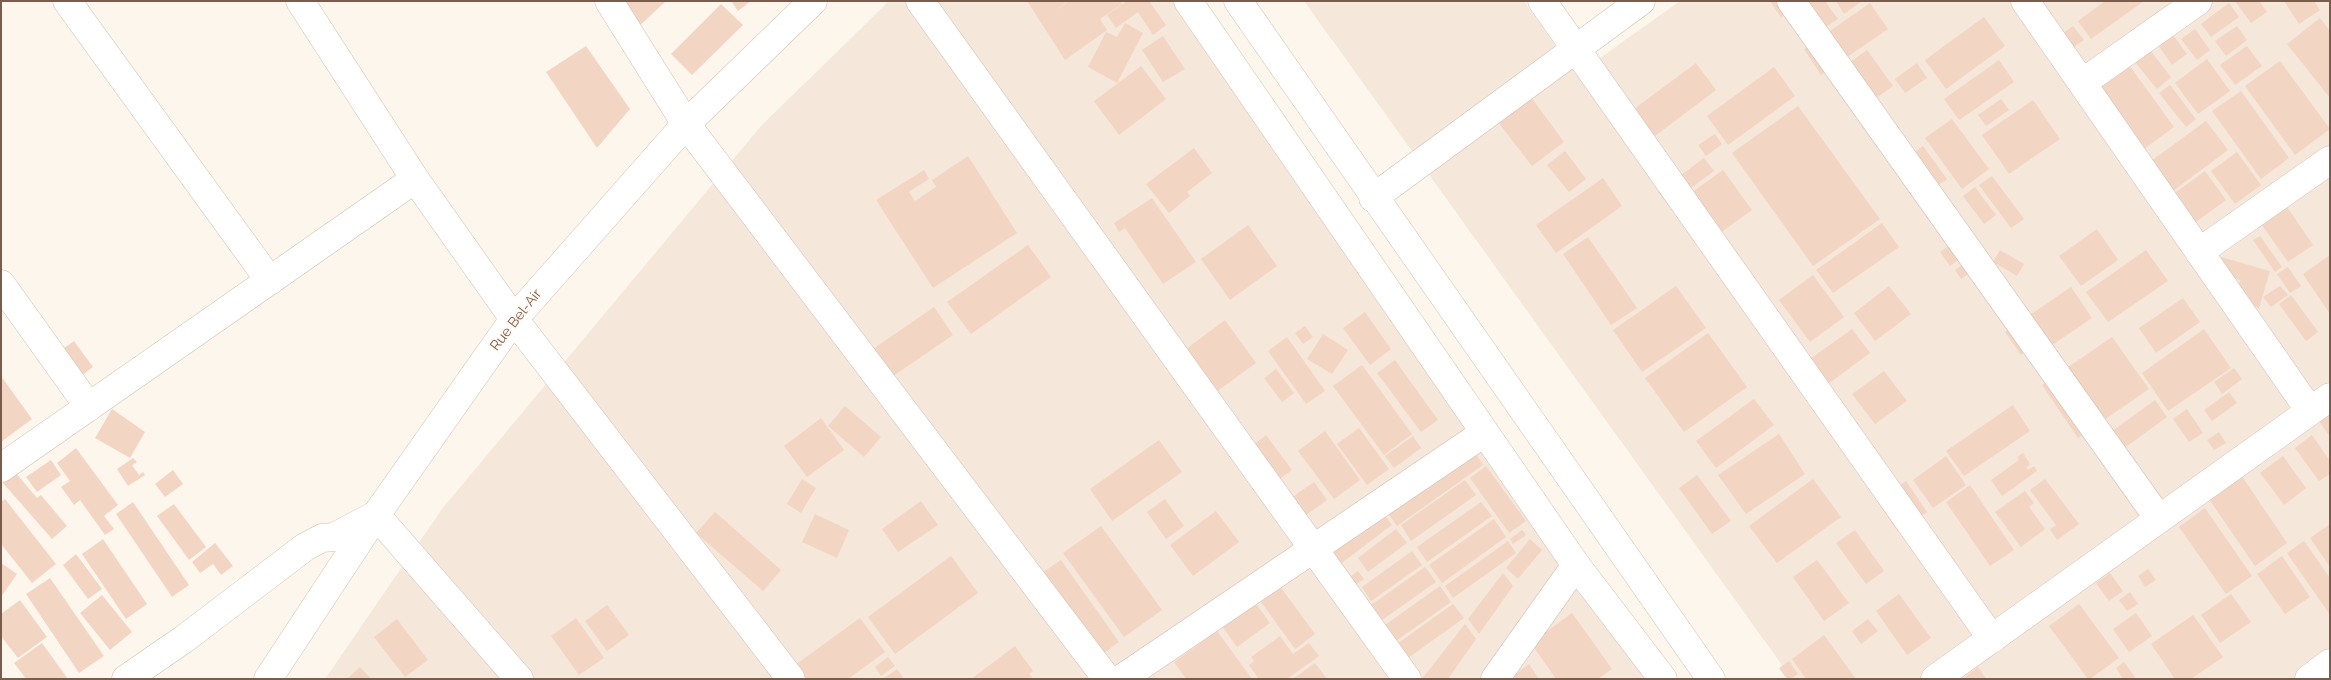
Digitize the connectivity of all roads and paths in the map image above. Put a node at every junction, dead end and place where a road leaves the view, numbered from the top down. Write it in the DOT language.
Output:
graph roads {
  1 [pos="67,1"];
  2 [pos="300,1"];
  3 [pos="609,1"];
  4 [pos="813,1"];
  5 [pos="920,1"];
  6 [pos="1188,1"];
  7 [pos="1238,1"];
  8 [pos="1542,1"];
  9 [pos="1641,1"];
  10 [pos="1791,1"];
  11 [pos="2025,1"];
  12 [pos="2198,1"];
  13 [pos="1576,48"];
  14 [pos="2082,83"];
  15 [pos="686,124"];
  16 [pos="2330,160"];
  17 [pos="415,179"];
  18 [pos="1374,198"];
  19 [pos="2199,252"];
  20 [pos="270,282"];
  21 [pos="1,284"];
  22 [pos="514,319"];
  23 [pos="2320,404"];
  24 [pos="89,407"];
  25 [pos="1484,433"];
  26 [pos="1,468"];
  27 [pos="376,514"];
  28 [pos="2159,519"];
  29 [pos="1312,548"];
  30 [pos="1576,565"];
  31 [pos="1992,639"];
  32 [pos="2330,664"];
  33 [pos="126,679"];
  34 [pos="268,679"];
  35 [pos="519,679"];
  36 [pos="791,679"];
  37 [pos="1106,679"];
  38 [pos="1121,679"];
  39 [pos="1407,679"];
  40 [pos="1495,679"];
  41 [pos="1663,679"];
  42 [pos="1711,679"];
  43 [pos="1936,679"];
  44 [pos="2309,679"];
  1 -- 20 [label="street"];
  2 -- 17 [label="street"];
  3 -- 15 [label="street"];
  4 -- 15 [label="street, Rue Bel-Air"];
  5 -- 29 [label="street"];
  6 -- 25 [label="street"];
  7 -- 18 [label="street"];
  8 -- 13 [label="street"];
  9 -- 13 [label="street"];
  10 -- 28 [label="street"];
  11 -- 14 [label="street"];
  12 -- 14 [label="street"];
  13 -- 18 [label="street"];
  13 -- 31 [label="street"];
  14 -- 19 [label="street"];
  15 -- 22 [label="street, Rue Bel-Air"];
  15 -- 37 [label="street"];
  16 -- 19 [label="street"];
  17 -- 20 [label="street"];
  17 -- 22 [label="street"];
  18 -- 42 [label="street"];
  19 -- 23 [label="street"];
  20 -- 24 [label="street"];
  21 -- 24 [label="street"];
  22 -- 27 [label="street, Rue Bel-Air"];
  22 -- 36 [label="street"];
  23 -- 28 [label="street"];
  24 -- 26 [label="street"];
  25 -- 29 [label="street"];
  25 -- 30 [label="street"];
  27 -- 33 [label="street"];
  27 -- 34 [label="street, Rue Bel-Air"];
  27 -- 35 [label="street"];
  28 -- 31 [label="street"];
  29 -- 38 [label="street"];
  29 -- 39 [label="street"];
  30 -- 40 [label="street"];
  30 -- 41 [label="street"];
  31 -- 43 [label="street"];
  32 -- 44 [label="street"];
}
